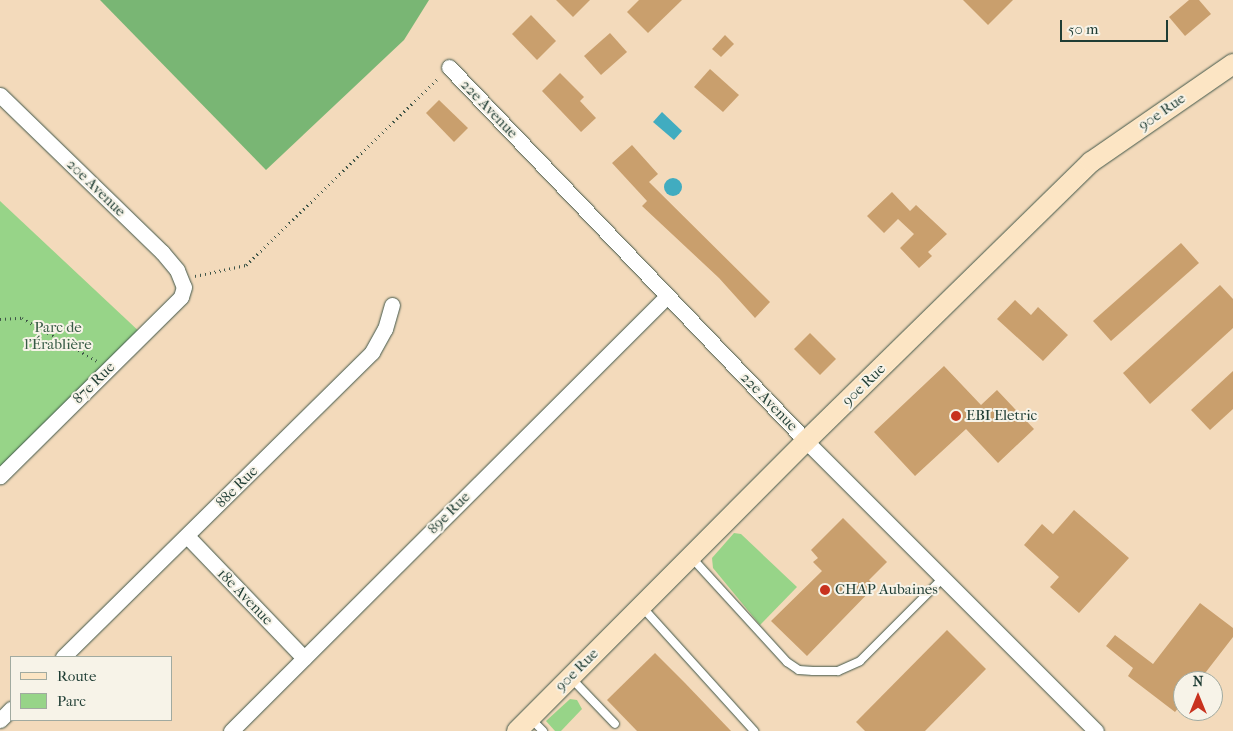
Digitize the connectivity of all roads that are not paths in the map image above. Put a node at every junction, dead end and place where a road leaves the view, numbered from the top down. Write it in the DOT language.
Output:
graph roads {
  1 [pos="1233,64"];
  2 [pos="449,66"];
  3 [pos="0,95"];
  4 [pos="182,283"];
  5 [pos="667,296"];
  6 [pos="392,305"];
  7 [pos="806,440"];
  8 [pos="0,476"];
  9 [pos="187,536"];
  10 [pos="691,556"];
  11 [pos="943,578"];
  12 [pos="641,606"];
  13 [pos="65,656"];
  14 [pos="304,658"];
  15 [pos="570,677"];
  16 [pos="10,709"];
  17 [pos="0,720"];
  18 [pos="615,724"];
  19 [pos="530,727"];
  20 [pos="231,731"];
  21 [pos="754,731"];
  22 [pos="1096,731"];
  1 -- 7 [label="street, 90e Rue"];
  2 -- 5 [label="street, 22e Avenue"];
  3 -- 4 [label="street, 20e Avenue"];
  4 -- 8 [label="street, 87e Rue"];
  5 -- 7 [label="street, 22e Avenue"];
  5 -- 14 [label="street, 89e Rue"];
  6 -- 9 [label="street, 88e Rue"];
  7 -- 10 [label="street, 90e Rue"];
  7 -- 11 [label="street, 22e Avenue"];
  9 -- 13 [label="street, 88e Rue"];
  9 -- 14 [label="street, 18e Avenue"];
  10 -- 11 [label="lane"];
  10 -- 12 [label="street, 90e Rue"];
  11 -- 22 [label="street, 22e Avenue"];
  12 -- 15 [label="street, 90e Rue"];
  12 -- 21 [label="lane"];
  14 -- 20 [label="street, 89e Rue"];
  15 -- 18 [label="lane"];
  15 -- 19 [label="street, 90e Rue"];
  16 -- 17 [label="street"];
}
